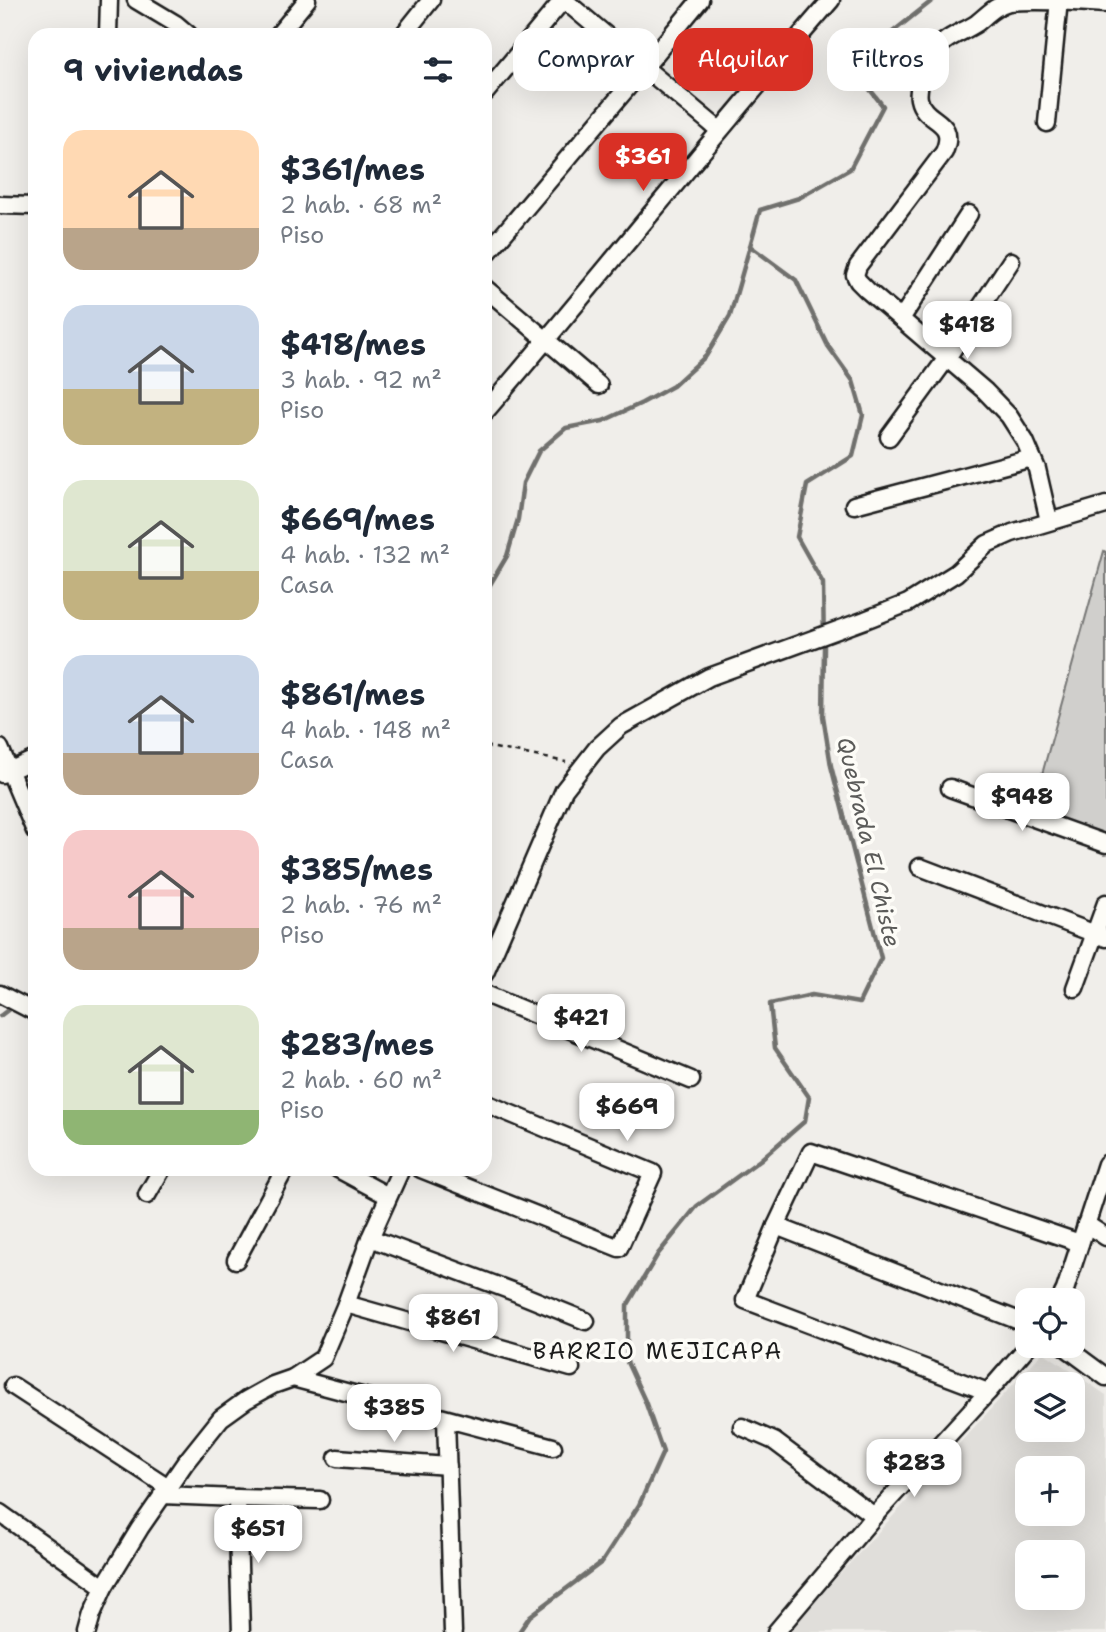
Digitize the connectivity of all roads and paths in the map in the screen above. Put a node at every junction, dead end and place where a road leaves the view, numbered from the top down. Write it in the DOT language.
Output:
graph roads {
  1 [pos="109,0"];
  2 [pos="136,0"];
  3 [pos="307,0"];
  4 [pos="431,0"];
  5 [pos="564,0"];
  6 [pos="700,0"];
  7 [pos="831,0"];
  8 [pos="1059,1"];
  9 [pos="1106,4"];
  10 [pos="108,28"];
  11 [pos="181,28"];
  12 [pos="284,28"];
  13 [pos="409,28"];
  14 [pos="597,28"];
  15 [pos="659,51"];
  16 [pos="659,80"];
  17 [pos="492,85"];
  18 [pos="625,91"];
  19 [pos="1046,123"];
  20 [pos="719,130"];
  21 [pos="0,205"];
  22 [pos="28,206"];
  23 [pos="969,214"];
  24 [pos="492,248"];
  25 [pos="1010,261"];
  26 [pos="492,294"];
  27 [pos="901,319"];
  28 [pos="546,341"];
  29 [pos="947,358"];
  30 [pos="599,385"];
  31 [pos="492,404"];
  32 [pos="889,437"];
  33 [pos="1032,458"];
  34 [pos="854,505"];
  35 [pos="1106,505"];
  36 [pos="1049,521"];
  37 [pos="492,747"];
  38 [pos="0,748"];
  39 [pos="28,762"];
  40 [pos="583,765"];
  41 [pos="5,773"];
  42 [pos="950,788"];
  43 [pos="28,817"];
  44 [pos="1106,844"];
  45 [pos="920,867"];
  46 [pos="1106,903"];
  47 [pos="1100,936"];
  48 [pos="492,957"];
  49 [pos="1075,988"];
  50 [pos="0,994"];
  51 [pos="492,997"];
  52 [pos="28,1009"];
  53 [pos="691,1080"];
  54 [pos="492,1106"];
  55 [pos="1106,1164"];
  56 [pos="158,1176"];
  57 [pos="281,1176"];
  58 [pos="351,1176"];
  59 [pos="398,1176"];
  60 [pos="439,1176"];
  61 [pos="147,1195"];
  62 [pos="388,1196"];
  63 [pos="1086,1224"];
  64 [pos="776,1226"];
  65 [pos="1106,1237"];
  66 [pos="370,1238"];
  67 [pos="1080,1242"];
  68 [pos="236,1260"];
  69 [pos="1066,1288"];
  70 [pos="346,1304"];
  71 [pos="1015,1319"];
  72 [pos="586,1321"];
  73 [pos="1018,1358"];
  74 [pos="1080,1358"];
  75 [pos="571,1368"];
  76 [pos="1106,1377"];
  77 [pos="293,1378"];
  78 [pos="13,1386"];
  79 [pos="988,1392"];
  80 [pos="446,1419"];
  81 [pos="742,1427"];
  82 [pos="552,1447"];
  83 [pos="337,1458"];
  84 [pos="448,1466"];
  85 [pos="165,1491"];
  86 [pos="237,1499"];
  87 [pos="320,1500"];
  88 [pos="0,1513"];
  89 [pos="874,1516"];
  90 [pos="104,1587"];
  91 [pos="87,1632"];
  92 [pos="241,1632"];
  93 [pos="453,1632"];
  94 [pos="776,1632"];
  1 -- 10 [label="street"];
  2 -- 11 [label="street"];
  3 -- 12 [label="street"];
  4 -- 13 [label="street"];
  5 -- 14 [label="street"];
  5 -- 17 [label="street"];
  6 -- 15 [label="street"];
  7 -- 20 [label="street"];
  8 -- 9 [label="street"];
  8 -- 19 [label="street"];
  8 -- 27 [label="street"];
  16 -- 20 [label="street"];
  18 -- 24 [label="street"];
  20 -- 28 [label="street"];
  21 -- 22 [label="street"];
  23 -- 27 [label="street"];
  25 -- 29 [label="street"];
  26 -- 28 [label="street"];
  27 -- 29 [label="street"];
  28 -- 30 [label="street"];
  28 -- 31 [label="street"];
  29 -- 32 [label="street"];
  29 -- 33 [label="street"];
  33 -- 34 [label="street"];
  33 -- 36 [label="street"];
  35 -- 36 [label="street"];
  36 -- 40 [label="street"];
  37 -- 40 [label="path"];
  38 -- 41 [label="street"];
  39 -- 41 [label="street"];
  40 -- 48 [label="street"];
  41 -- 43 [label="street"];
  42 -- 44 [label="street"];
  45 -- 47 [label="street"];
  46 -- 47 [label="street"];
  47 -- 49 [label="street"];
  50 -- 52 [label="street"];
  51 -- 53 [label="street"];
  54 -- 60 [label="street"];
  55 -- 63 [label="street"];
  56 -- 61 [label="street"];
  57 -- 68 [label="street"];
  58 -- 62 [label="street"];
  59 -- 62 [label="street"];
  62 -- 66 [label="street"];
  63 -- 65 [label="street"];
  63 -- 67 [label="street"];
  64 -- 67 [label="street"];
  64 -- 71 [label="street"];
  64 -- 79 [label="street"];
  66 -- 70 [label="street"];
  66 -- 72 [label="street"];
  67 -- 69 [label="street"];
  70 -- 75 [label="street"];
  70 -- 77 [label="street"];
  73 -- 79 [label="street"];
  74 -- 76 [label="street"];
  77 -- 80 [label="street"];
  77 -- 85 [label="street"];
  78 -- 85 [label="street"];
  79 -- 89 [label="street"];
  80 -- 82 [label="street"];
  80 -- 84 [label="street"];
  81 -- 89 [label="street"];
  83 -- 84 [label="street"];
  84 -- 93 [label="street"];
  85 -- 86 [label="street"];
  85 -- 90 [label="street"];
  86 -- 87 [label="street"];
  86 -- 92 [label="street"];
  88 -- 90 [label="street"];
  89 -- 94 [label="street"];
  90 -- 91 [label="street"];
}
